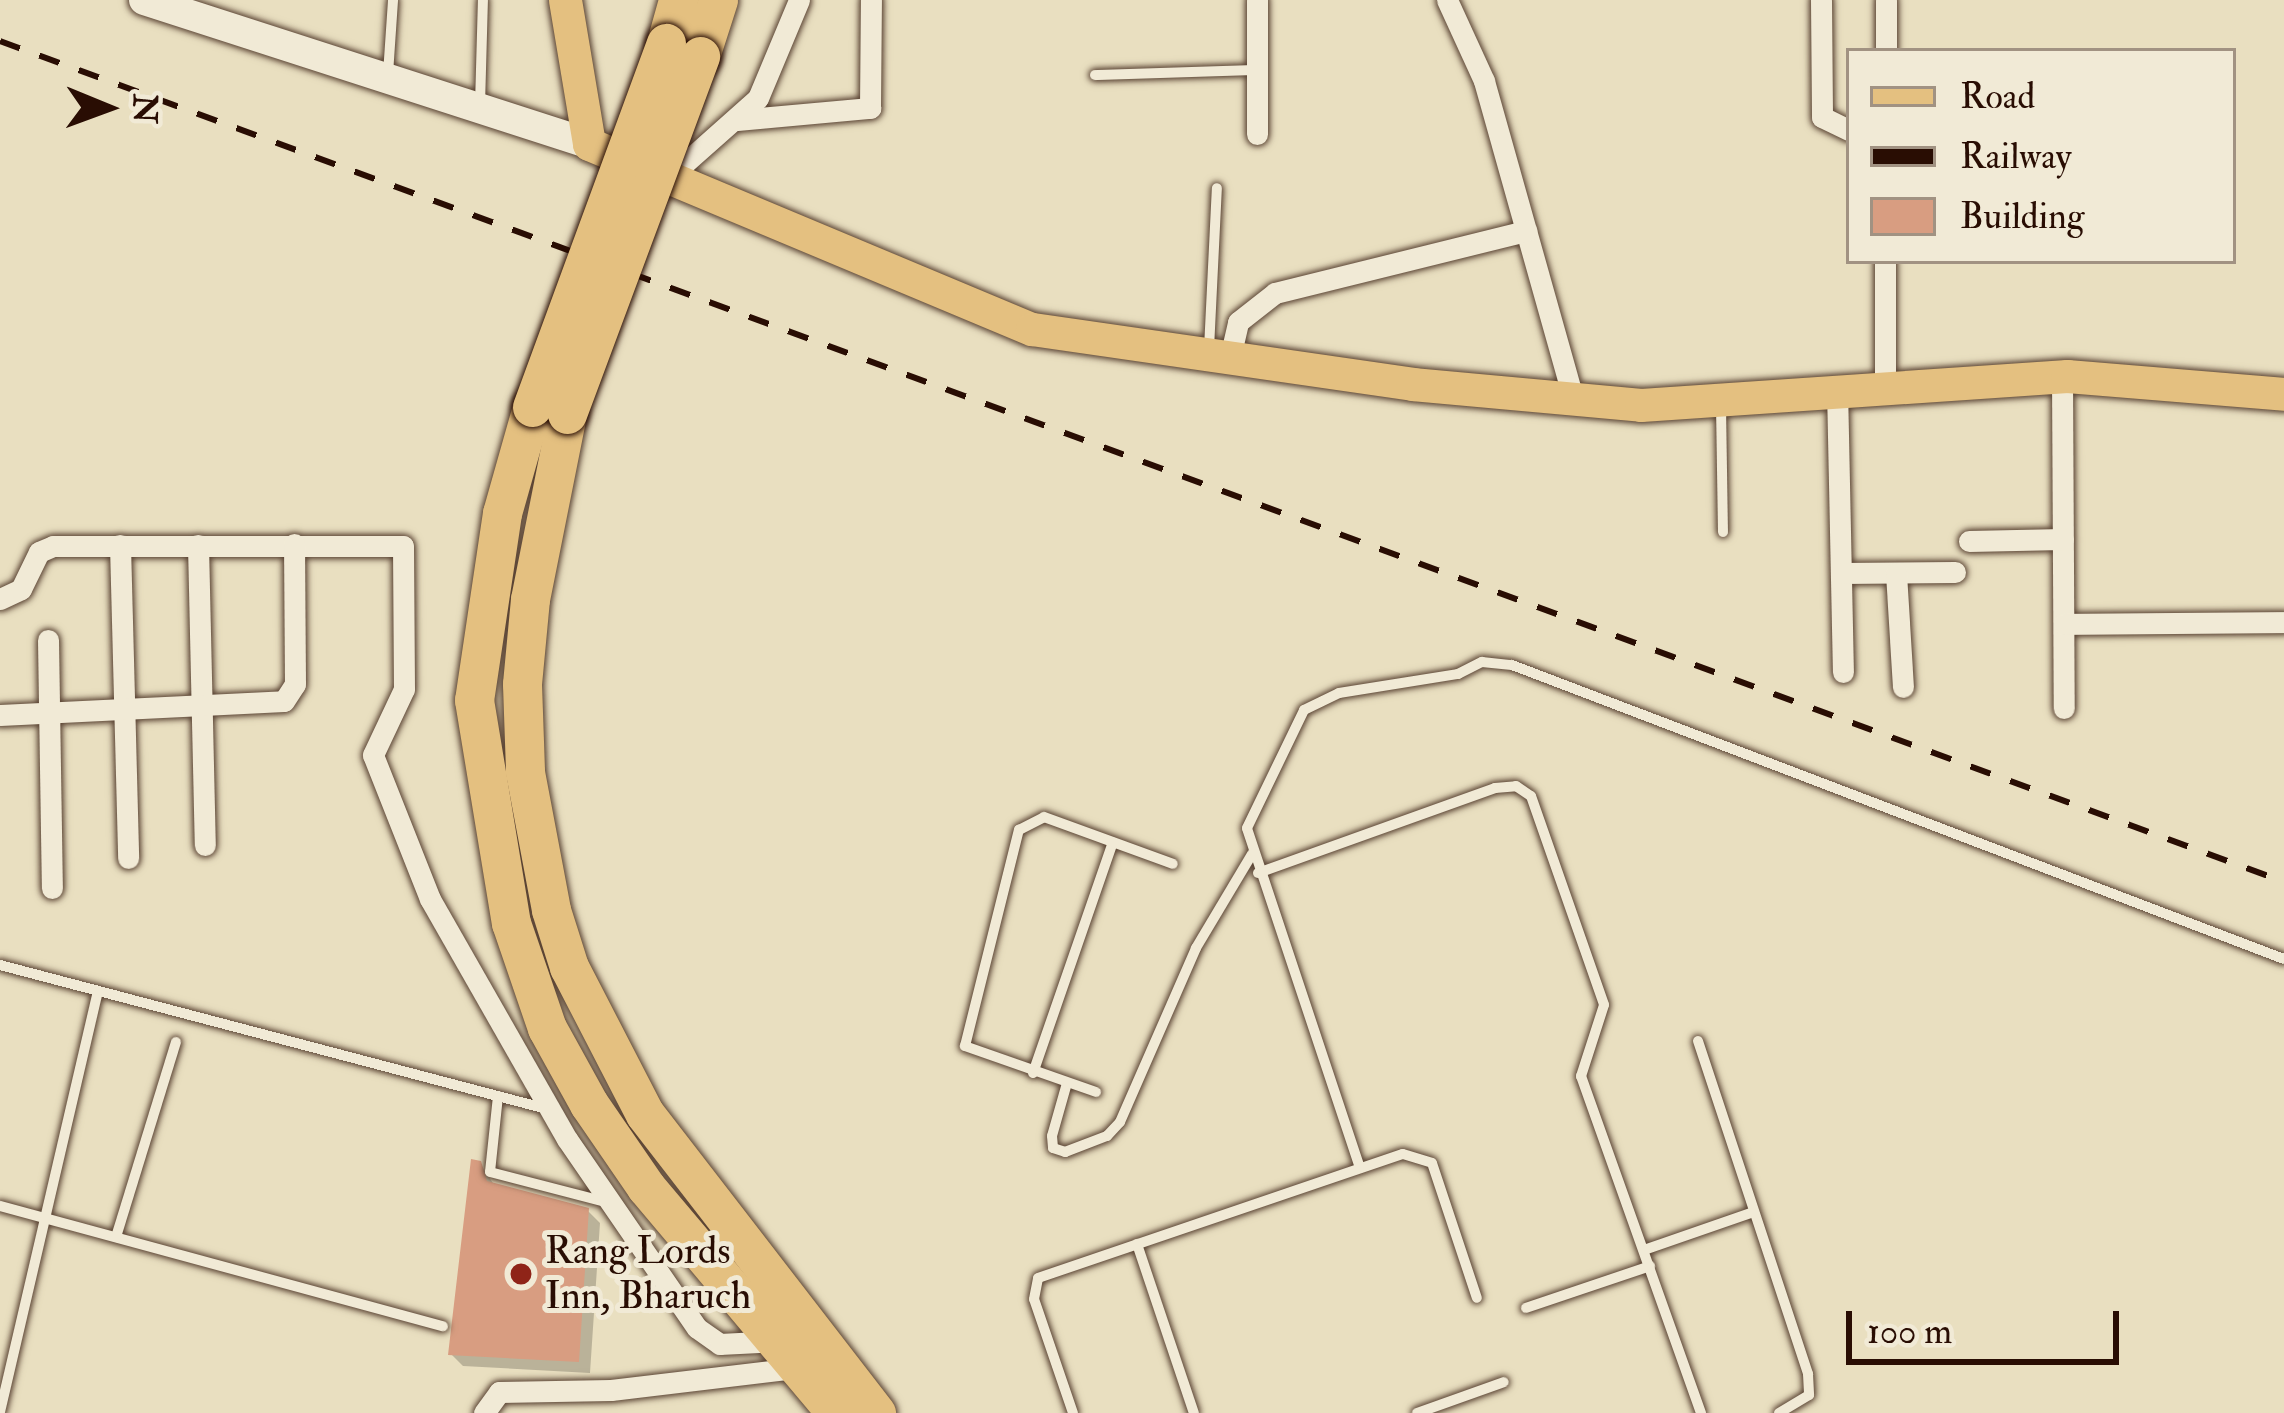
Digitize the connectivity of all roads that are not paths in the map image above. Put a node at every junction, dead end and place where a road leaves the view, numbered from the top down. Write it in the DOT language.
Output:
graph roads {
  1 [pos="393,0"];
  2 [pos="483,0"];
  3 [pos="565,0"];
  4 [pos="678,0"];
  5 [pos="718,0"];
  6 [pos="800,0"];
  7 [pos="871,0"];
  8 [pos="1257,0"];
  9 [pos="1447,0"];
  10 [pos="1821,0"];
  11 [pos="1886,0"];
  12 [pos="157,2"];
  13 [pos="1886,48"];
  14 [pos="683,49"];
  15 [pos="1257,70"];
  16 [pos="1095,75"];
  17 [pos="388,78"];
  18 [pos="479,112"];
  19 [pos="737,120"];
  20 [pos="1846,129"];
  21 [pos="1257,134"];
  22 [pos="589,144"];
  23 [pos="668,178"];
  24 [pos="1217,188"];
  25 [pos="1526,231"];
  26 [pos="1885,264"];
  27 [pos="1220,351"];
  28 [pos="2062,376"];
  29 [pos="1885,386"];
  30 [pos="1837,388"];
  31 [pos="1572,394"];
  32 [pos="2284,394"];
  33 [pos="1721,403"];
  34 [pos="549,410"];
  35 [pos="1723,532"];
  36 [pos="2063,538"];
  37 [pos="1969,541"];
  38 [pos="198,544"];
  39 [pos="294,544"];
  40 [pos="120,545"];
  41 [pos="1955,572"];
  42 [pos="1841,573"];
  43 [pos="1897,573"];
  44 [pos="0,599"];
  45 [pos="2284,622"];
  46 [pos="2064,624"];
  47 [pos="48,640"];
  48 [pos="1843,672"];
  49 [pos="1903,687"];
  50 [pos="202,704"];
  51 [pos="123,708"];
  52 [pos="2064,708"];
  53 [pos="50,712"];
  54 [pos="0,715"];
  55 [pos="1113,842"];
  56 [pos="205,845"];
  57 [pos="1252,854"];
  58 [pos="128,858"];
  59 [pos="1173,864"];
  60 [pos="1258,873"];
  61 [pos="52,888"];
  62 [pos="2284,959"];
  63 [pos="0,965"];
  64 [pos="98,991"];
  65 [pos="1698,1041"];
  66 [pos="176,1042"];
  67 [pos="1033,1073"];
  68 [pos="1066,1083"];
  69 [pos="1096,1092"];
  70 [pos="498,1096"];
  71 [pos="550,1110"];
  72 [pos="1360,1168"];
  73 [pos="611,1204"];
  74 [pos="0,1206"];
  75 [pos="1754,1212"];
  76 [pos="45,1217"];
  77 [pos="116,1237"];
  78 [pos="1137,1244"];
  79 [pos="1644,1250"];
  80 [pos="1650,1266"];
  81 [pos="1477,1298"];
  82 [pos="1526,1308"];
  83 [pos="443,1326"];
  84 [pos="792,1354"];
  85 [pos="1504,1382"];
  86 [pos="0,1412"];
  87 [pos="484,1413"];
  88 [pos="836,1413"];
  89 [pos="876,1413"];
  90 [pos="1072,1413"];
  91 [pos="1194,1413"];
  92 [pos="1417,1413"];
  93 [pos="1701,1413"];
  94 [pos="1779,1413"];
  1 -- 17 [label="lane"];
  2 -- 18 [label="lane"];
  3 -- 22 [label="main road"];
  4 -- 14 [label="highway"];
  5 -- 14 [label="highway"];
  6 -- 19 [label="street"];
  7 -- 19 [label="street"];
  8 -- 15 [label="street"];
  9 -- 25 [label="street"];
  10 -- 20 [label="street"];
  11 -- 13 [label="street"];
  12 -- 17 [label="main road"];
  14 -- 34 [label="highway, bridge"];
  15 -- 16 [label="lane"];
  15 -- 21 [label="street"];
  17 -- 18 [label="main road"];
  18 -- 22 [label="main road"];
  19 -- 23 [label="street"];
  22 -- 23 [label="main road"];
  23 -- 27 [label="main road"];
  24 -- 27 [label="lane"];
  25 -- 27 [label="street"];
  25 -- 31 [label="street"];
  26 -- 29 [label="street"];
  27 -- 31 [label="main road"];
  28 -- 29 [label="main road"];
  28 -- 32 [label="main road"];
  28 -- 36 [label="street"];
  29 -- 30 [label="main road"];
  30 -- 33 [label="main road"];
  30 -- 42 [label="street"];
  31 -- 33 [label="main road"];
  33 -- 35 [label="lane"];
  34 -- 84 [label="highway"];
  34 -- 89 [label="highway"];
  36 -- 37 [label="street"];
  36 -- 46 [label="street"];
  38 -- 39 [label="street"];
  38 -- 40 [label="street"];
  38 -- 50 [label="street"];
  39 -- 50 [label="street"];
  39 -- 71 [label="street"];
  40 -- 44 [label="street"];
  40 -- 51 [label="street"];
  41 -- 43 [label="street"];
  42 -- 43 [label="street"];
  42 -- 48 [label="street"];
  43 -- 49 [label="street"];
  45 -- 46 [label="street"];
  46 -- 52 [label="street"];
  47 -- 53 [label="street"];
  50 -- 51 [label="street"];
  50 -- 56 [label="street"];
  51 -- 53 [label="street"];
  51 -- 58 [label="street"];
  53 -- 54 [label="street"];
  53 -- 61 [label="street"];
  55 -- 59 [label="lane"];
  55 -- 67 [label="lane"];
  55 -- 67 [label="lane"];
  57 -- 60 [label="lane"];
  57 -- 62 [label="lane"];
  57 -- 68 [label="lane"];
  60 -- 72 [label="lane"];
  60 -- 79 [label="lane"];
  63 -- 64 [label="lane"];
  64 -- 70 [label="lane"];
  64 -- 76 [label="lane"];
  65 -- 75 [label="lane"];
  66 -- 77 [label="lane"];
  67 -- 68 [label="lane"];
  68 -- 69 [label="lane"];
  70 -- 71 [label="lane"];
  70 -- 73 [label="lane"];
  71 -- 73 [label="street"];
  72 -- 78 [label="lane"];
  72 -- 81 [label="lane"];
  73 -- 84 [label="street"];
  74 -- 76 [label="lane"];
  75 -- 79 [label="lane"];
  75 -- 94 [label="lane"];
  76 -- 77 [label="lane"];
  76 -- 86 [label="lane"];
  77 -- 83 [label="lane"];
  78 -- 90 [label="lane"];
  78 -- 91 [label="lane"];
  79 -- 80 [label="lane"];
  80 -- 82 [label="lane"];
  80 -- 93 [label="lane"];
  84 -- 87 [label="street"];
  84 -- 88 [label="highway"];
  85 -- 92 [label="lane"];
}
